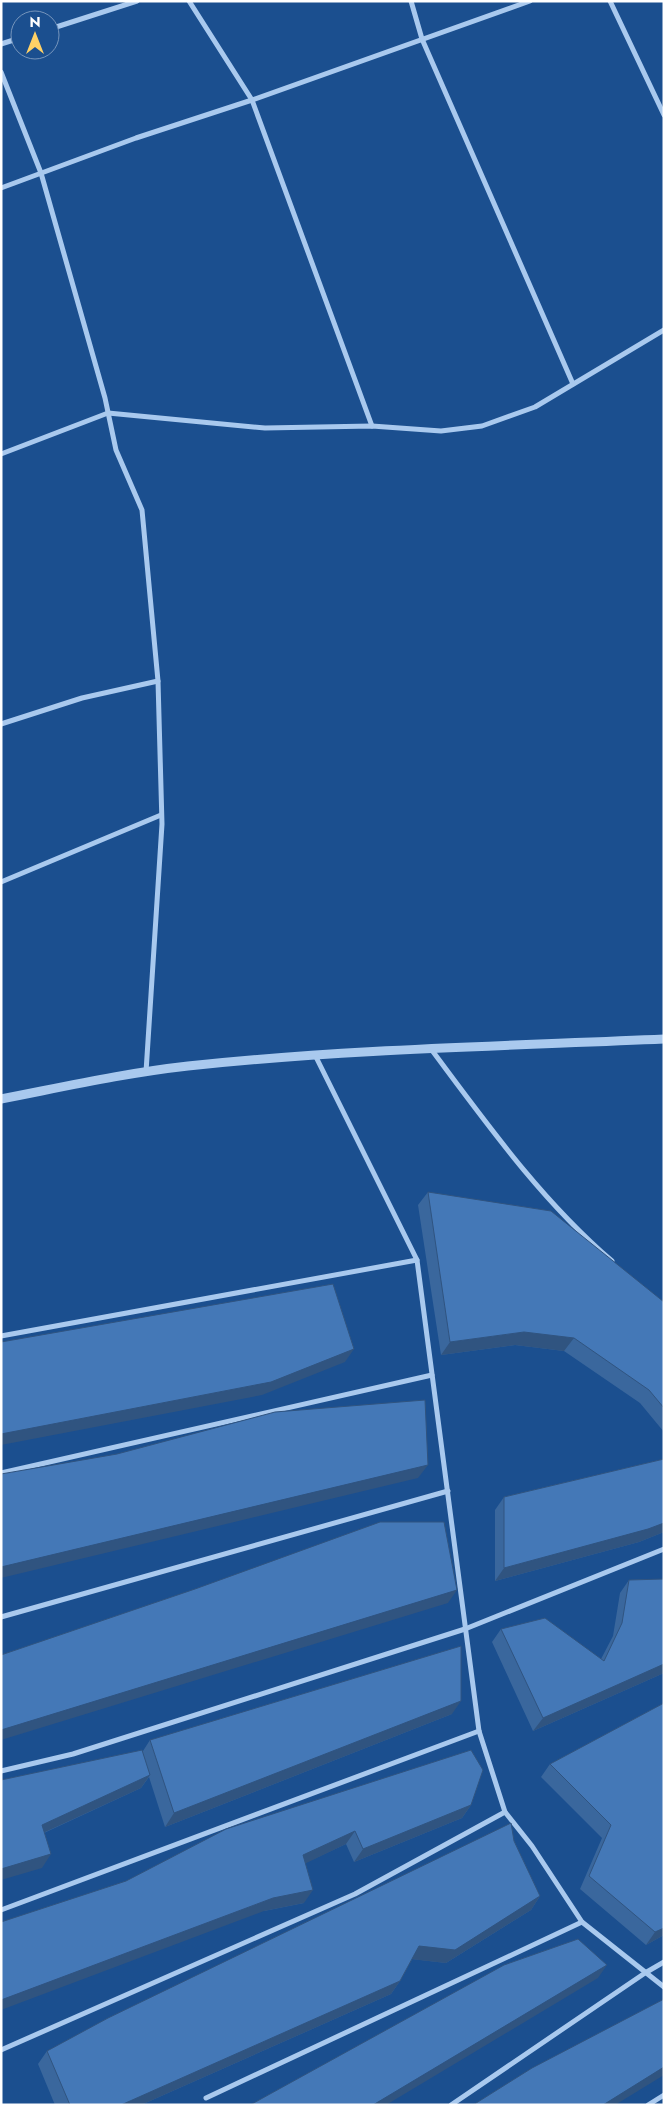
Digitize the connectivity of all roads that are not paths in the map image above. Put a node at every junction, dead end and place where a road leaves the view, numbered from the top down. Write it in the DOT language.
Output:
graph roads {
  1 [pos="137,1"];
  2 [pos="189,1"];
  3 [pos="411,1"];
  4 [pos="530,1"];
  5 [pos="610,1"];
  6 [pos="60,26"];
  7 [pos="422,39"];
  8 [pos="1,72"];
  9 [pos="252,100"];
  10 [pos="664,114"];
  11 [pos="41,173"];
  12 [pos="1,188"];
  13 [pos="664,330"];
  14 [pos="573,384"];
  15 [pos="108,413"];
  16 [pos="372,426"];
  17 [pos="1,454"];
  18 [pos="158,681"];
  19 [pos="1,724"];
  20 [pos="162,815"];
  21 [pos="1,882"];
  22 [pos="664,1039"];
  23 [pos="431,1049"];
  24 [pos="315,1055"];
  25 [pos="146,1073"];
  26 [pos="1,1099"];
  27 [pos="417,1260"];
  28 [pos="614,1263"];
  29 [pos="1,1336"];
  30 [pos="432,1375"];
  31 [pos="1,1472"];
  32 [pos="448,1491"];
  33 [pos="664,1549"];
  34 [pos="1,1617"];
  35 [pos="465,1629"];
  36 [pos="479,1731"];
  37 [pos="1,1771"];
  38 [pos="505,1812"];
  39 [pos="1,1910"];
  40 [pos="582,1922"];
  41 [pos="664,1962"];
  42 [pos="645,1973"];
  43 [pos="664,1986"];
  44 [pos="1,2050"];
  45 [pos="664,2095"];
  46 [pos="206,2098"];
  47 [pos="451,2105"];
  48 [pos="648,2105"];
  1 -- 6 [label="street"];
  2 -- 9 [label="street"];
  3 -- 7 [label="street"];
  4 -- 7 [label="street"];
  5 -- 10 [label="street"];
  7 -- 9 [label="street"];
  7 -- 14 [label="street"];
  8 -- 11 [label="street"];
  9 -- 11 [label="street"];
  9 -- 16 [label="street"];
  11 -- 12 [label="street"];
  11 -- 15 [label="street"];
  13 -- 14 [label="street"];
  14 -- 16 [label="street"];
  15 -- 16 [label="street"];
  15 -- 17 [label="street"];
  15 -- 18 [label="street"];
  18 -- 19 [label="street"];
  18 -- 20 [label="street"];
  20 -- 21 [label="street"];
  20 -- 25 [label="street"];
  22 -- 23 [label="street"];
  23 -- 24 [label="street"];
  23 -- 28 [label="street"];
  24 -- 25 [label="street"];
  24 -- 27 [label="street"];
  25 -- 26 [label="street"];
  27 -- 29 [label="street"];
  27 -- 30 [label="street"];
  30 -- 31 [label="street"];
  30 -- 32 [label="street"];
  32 -- 34 [label="street"];
  32 -- 35 [label="street"];
  33 -- 35 [label="street"];
  35 -- 36 [label="street"];
  35 -- 37 [label="street"];
  36 -- 38 [label="street"];
  36 -- 39 [label="street"];
  38 -- 40 [label="street"];
  38 -- 44 [label="street"];
  40 -- 42 [label="street"];
  40 -- 46 [label="street"];
  41 -- 42 [label="street"];
  42 -- 43 [label="street"];
  42 -- 47 [label="street"];
  45 -- 48 [label="street"];
}
